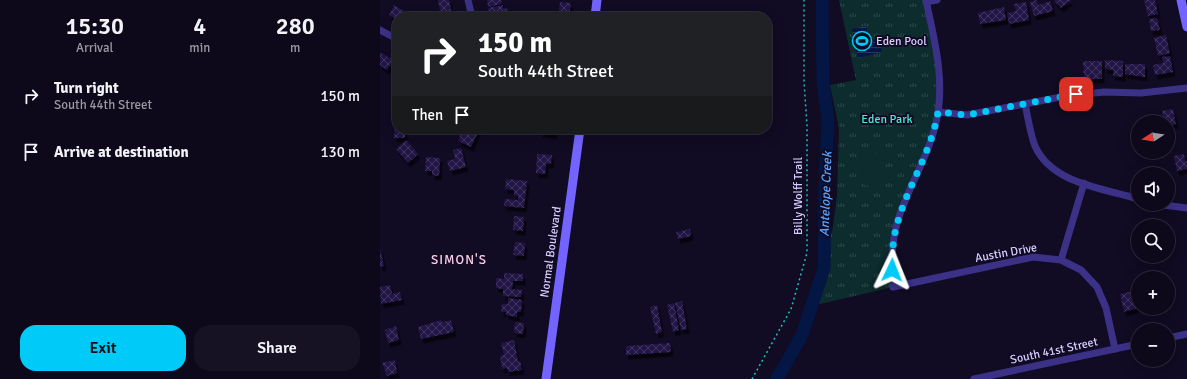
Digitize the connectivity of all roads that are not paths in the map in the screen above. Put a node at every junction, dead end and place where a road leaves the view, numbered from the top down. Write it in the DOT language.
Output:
graph roads {
  1 [pos="468,0"];
  2 [pos="597,0"];
  3 [pos="937,0"];
  4 [pos="1181,0"];
  5 [pos="926,1"];
  6 [pos="471,12"];
  7 [pos="596,12"];
  8 [pos="1187,27"];
  9 [pos="380,30"];
  10 [pos="392,36"];
  11 [pos="1187,88"];
  12 [pos="1025,104"];
  13 [pos="938,112"];
  14 [pos="579,134"];
  15 [pos="1084,183"];
  16 [pos="1131,197"];
  17 [pos="1175,206"];
  18 [pos="1187,208"];
  19 [pos="1061,260"];
  20 [pos="1187,334"];
  21 [pos="1175,337"];
  22 [pos="1131,346"];
  23 [pos="1115,349"];
  24 [pos="546,379"];
  25 [pos="974,379"];
  1 -- 6 [label="street"];
  2 -- 7 [label="main road"];
  3 -- 5 [label="street"];
  4 -- 8 [label="main road"];
  5 -- 13 [label="street"];
  9 -- 10 [label="street"];
  11 -- 12 [label="street"];
  12 -- 13 [label="street"];
  12 -- 15 [label="street"];
  13 -- 19 [label="street, Austin Drive"];
  14 -- 24 [label="main road, Normal Boulevard"];
  15 -- 16 [label="street"];
  15 -- 19 [label="street"];
  17 -- 18 [label="street"];
  19 -- 23 [label="street, Austin Drive"];
  20 -- 21 [label="street"];
  22 -- 23 [label="street, South 41st Street"];
  23 -- 25 [label="street, South 41st Street"];
}
